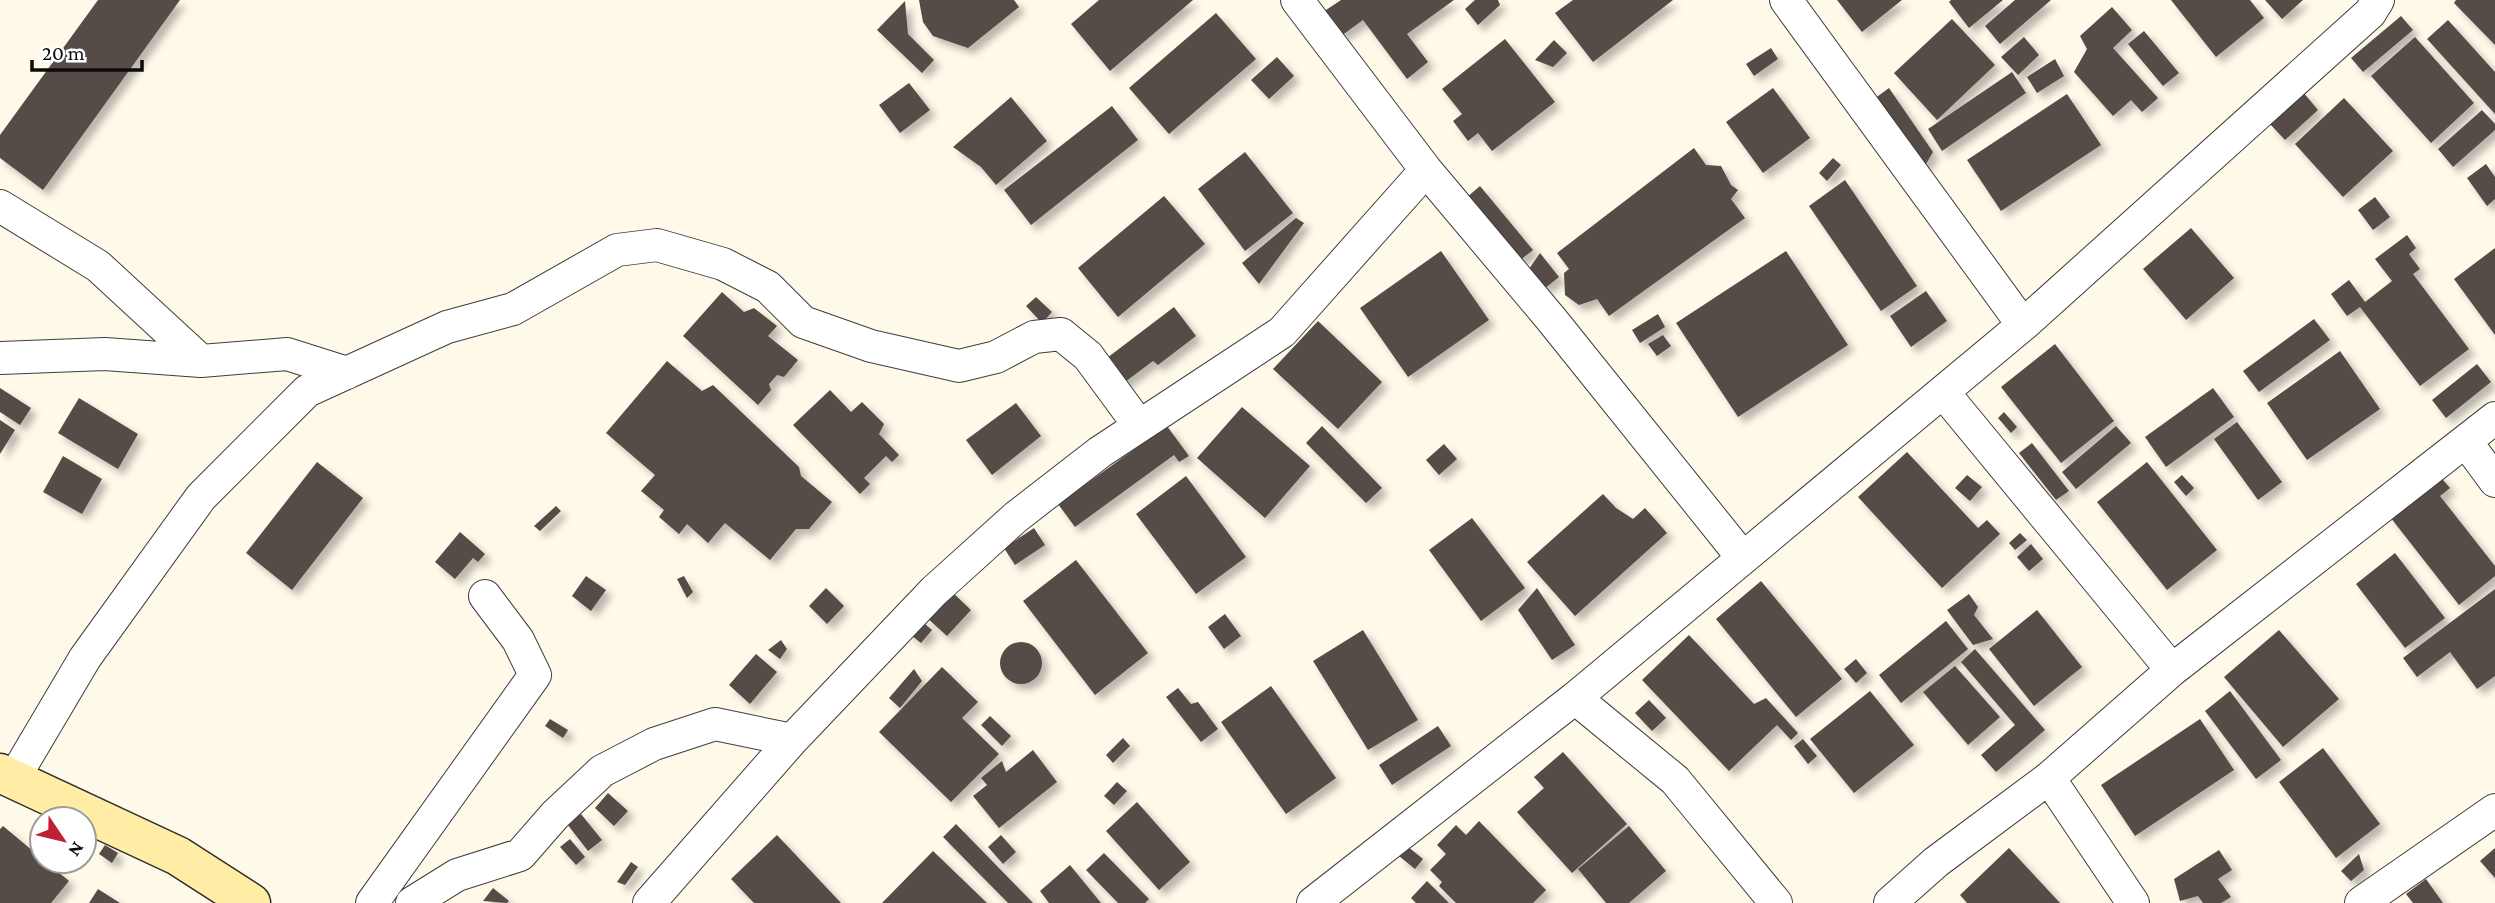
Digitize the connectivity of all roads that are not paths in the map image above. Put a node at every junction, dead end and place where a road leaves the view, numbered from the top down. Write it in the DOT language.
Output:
graph roads {
  1 [pos="1297,0"];
  2 [pos="1786,0"];
  3 [pos="2378,0"];
  4 [pos="1426,170"];
  5 [pos="0,206"];
  6 [pos="2023,325"];
  7 [pos="0,358"];
  8 [pos="201,361"];
  9 [pos="347,373"];
  10 [pos="1943,392"];
  11 [pos="2495,418"];
  12 [pos="1138,424"];
  13 [pos="2467,443"];
  14 [pos="2495,481"];
  15 [pos="1743,558"];
  16 [pos="485,596"];
  17 [pos="2172,670"];
  18 [pos="1575,698"];
  19 [pos="792,740"];
  20 [pos="7,776"];
  21 [pos="2049,778"];
  22 [pos="2495,810"];
  23 [pos="251,903"];
  24 [pos="372,903"];
  25 [pos="412,903"];
  26 [pos="649,903"];
  27 [pos="1313,903"];
  28 [pos="1776,903"];
  29 [pos="1890,903"];
  30 [pos="2133,903"];
  31 [pos="2361,903"];
  1 -- 4 [label="street"];
  2 -- 6 [label="street"];
  3 -- 6 [label="street"];
  4 -- 12 [label="street"];
  4 -- 15 [label="street"];
  5 -- 8 [label="street"];
  6 -- 10 [label="street"];
  7 -- 8 [label="street"];
  8 -- 9 [label="street"];
  9 -- 12 [label="street"];
  9 -- 20 [label="street"];
  10 -- 15 [label="street"];
  10 -- 17 [label="street"];
  11 -- 13 [label="street"];
  12 -- 19 [label="street"];
  13 -- 14 [label="street"];
  13 -- 17 [label="street"];
  15 -- 18 [label="street"];
  16 -- 24 [label="street"];
  17 -- 21 [label="street"];
  18 -- 27 [label="street"];
  18 -- 28 [label="street"];
  19 -- 25 [label="street"];
  19 -- 26 [label="street"];
  20 -- 23 [label="street"];
  21 -- 29 [label="street"];
  21 -- 30 [label="street"];
  22 -- 31 [label="street"];
}
